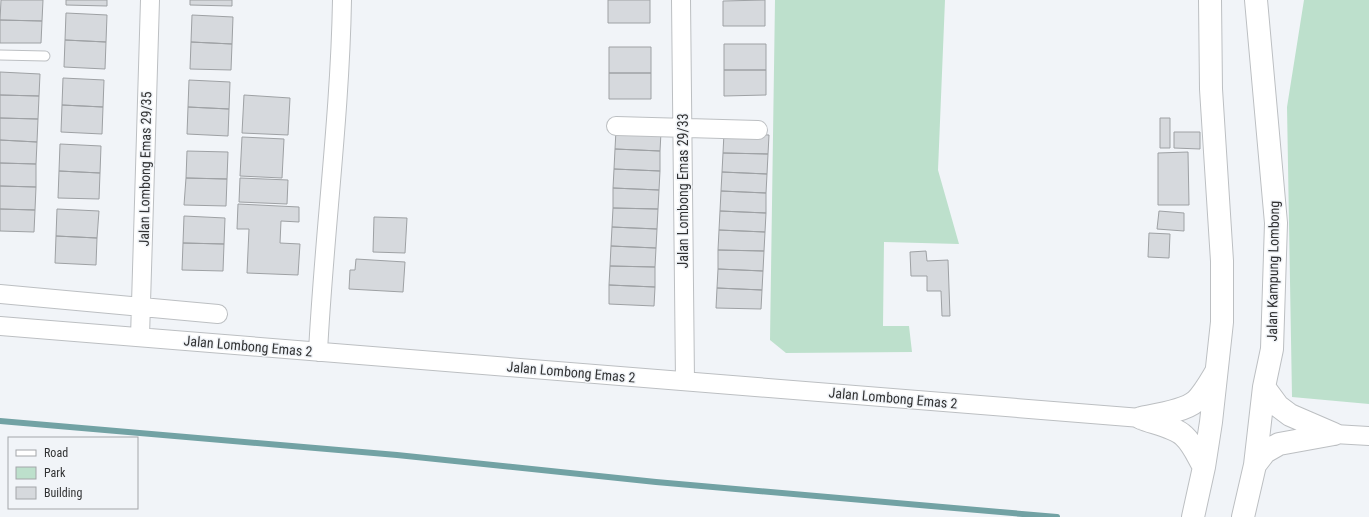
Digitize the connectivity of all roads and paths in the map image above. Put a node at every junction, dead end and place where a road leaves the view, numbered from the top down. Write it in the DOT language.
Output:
graph roads {
  1 [pos="150,0"];
  2 [pos="342,0"];
  3 [pos="681,0"];
  4 [pos="1210,0"];
  5 [pos="1256,0"];
  6 [pos="0,55"];
  7 [pos="45,56"];
  8 [pos="616,126"];
  9 [pos="683,128"];
  10 [pos="758,130"];
  11 [pos="0,294"];
  12 [pos="142,307"];
  13 [pos="218,314"];
  14 [pos="0,326"];
  15 [pos="140,337"];
  16 [pos="318,352"];
  17 [pos="1217,370"];
  18 [pos="685,382"];
  19 [pos="1264,387"];
  20 [pos="1141,418"];
  21 [pos="1334,434"];
  22 [pos="1369,436"];
  23 [pos="1255,465"];
  24 [pos="1204,467"];
  25 [pos="1194,513"];
  26 [pos="1243,516"];
  1 -- 12 [label="street, Jalan Lombong Emas 29/35"];
  2 -- 16 [label="street"];
  3 -- 9 [label="street, Jalan Lombong Emas 29/33"];
  4 -- 17 [label="street"];
  5 -- 19 [label="street, Jalan Kampung Lombong"];
  6 -- 7 [label="lane"];
  8 -- 9 [label="street"];
  9 -- 10 [label="street"];
  9 -- 18 [label="street, Jalan Lombong Emas 29/33"];
  11 -- 12 [label="street"];
  12 -- 13 [label="street"];
  12 -- 15 [label="street, Jalan Lombong Emas 29/35"];
  14 -- 15 [label="street, Jalan Lombong Emas 2"];
  15 -- 16 [label="street, Jalan Lombong Emas 2"];
  16 -- 18 [label="street, Jalan Lombong Emas 2"];
  17 -- 20 [label="street"];
  17 -- 24 [label="street"];
  18 -- 20 [label="street, Jalan Lombong Emas 2"];
  19 -- 21 [label="street"];
  19 -- 23 [label="street, Jalan Kampung Lombong"];
  20 -- 24 [label="street"];
  21 -- 22 [label="street"];
  21 -- 23 [label="street"];
  23 -- 26 [label="street, Jalan Kampung Lombong"];
  24 -- 25 [label="street"];
}
